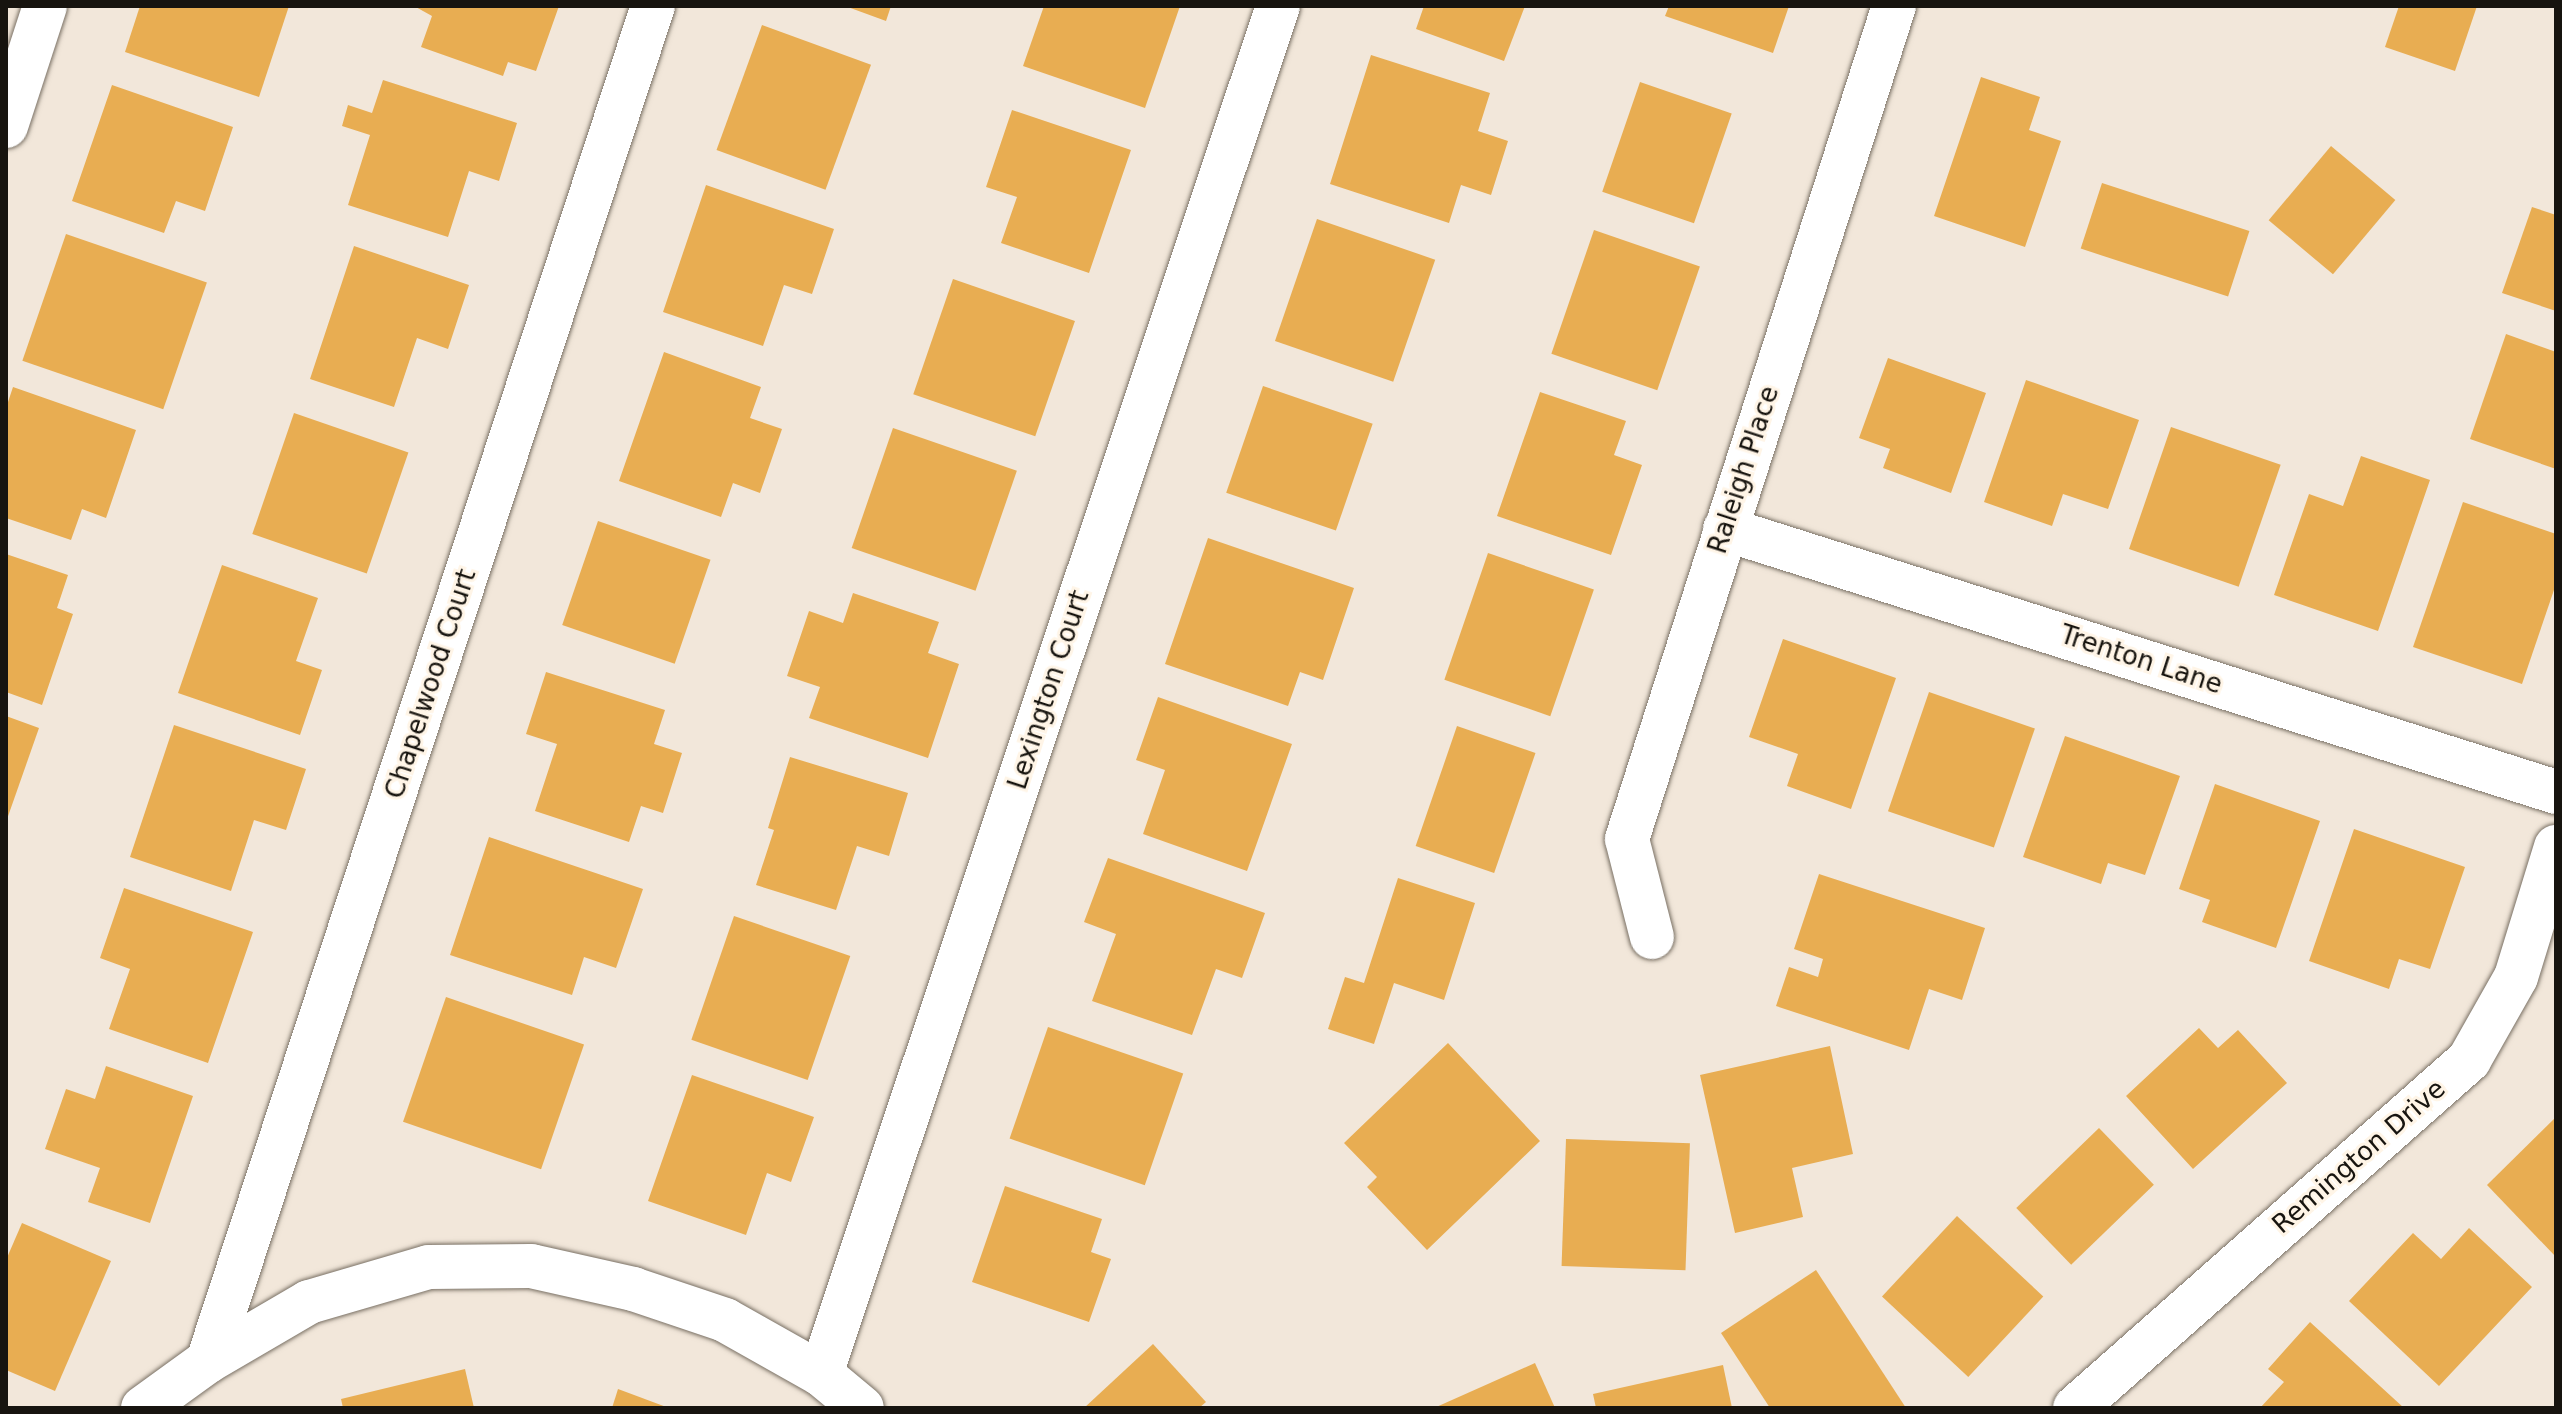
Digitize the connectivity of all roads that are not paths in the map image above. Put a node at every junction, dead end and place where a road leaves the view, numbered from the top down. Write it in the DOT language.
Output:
graph roads {
  1 [pos="45,6"];
  2 [pos="653,6"];
  3 [pos="1278,6"];
  4 [pos="1894,6"];
  5 [pos="6,126"];
  6 [pos="1725,529"];
  7 [pos="2556,792"];
  8 [pos="2556,847"];
  9 [pos="1652,937"];
  10 [pos="208,1361"];
  11 [pos="821,1374"];
  12 [pos="143,1408"];
  13 [pos="862,1408"];
  14 [pos="2075,1408"];
  1 -- 5 [label="street"];
  2 -- 10 [label="street, Chapelwood Court"];
  3 -- 11 [label="street, Lexington Court"];
  4 -- 6 [label="street, Raleigh Place"];
  6 -- 7 [label="street, Trenton Lane"];
  6 -- 9 [label="street, Raleigh Place"];
  8 -- 14 [label="street, Remington Drive"];
  10 -- 11 [label="street"];
  10 -- 12 [label="street"];
  11 -- 13 [label="street"];
}
